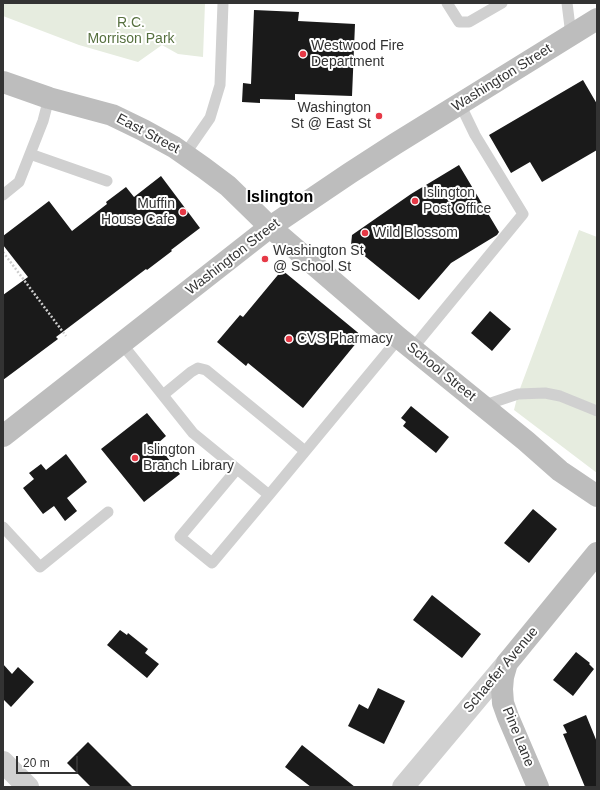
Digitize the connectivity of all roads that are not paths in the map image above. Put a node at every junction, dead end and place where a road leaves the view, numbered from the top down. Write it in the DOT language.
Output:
graph roads {
  1 [pos="223,3"];
  2 [pos="447,3"];
  3 [pos="502,3"];
  4 [pos="567,3"];
  5 [pos="597,19"];
  6 [pos="571,35"];
  7 [pos="3,82"];
  8 [pos="49,98"];
  9 [pos="460,104"];
  10 [pos="30,154"];
  11 [pos="185,154"];
  12 [pos="107,181"];
  13 [pos="3,195"];
  14 [pos="270,228"];
  15 [pos="122,344"];
  16 [pos="405,344"];
  17 [pos="163,395"];
  18 [pos="482,406"];
  19 [pos="597,411"];
  20 [pos="3,436"];
  21 [pos="305,451"];
  22 [pos="237,469"];
  23 [pos="269,495"];
  24 [pos="597,496"];
  25 [pos="108,512"];
  26 [pos="3,527"];
  27 [pos="597,553"];
  28 [pos="507,663"];
  29 [pos="3,762"];
  30 [pos="28,787"];
  31 [pos="404,787"];
  32 [pos="538,787"];
  1 -- 11 [label="lane"];
  2 -- 3 [label="lane"];
  4 -- 6 [label="lane"];
  5 -- 6 [label="main road, Washington Street"];
  6 -- 9 [label="main road, Washington Street"];
  7 -- 8 [label="main road, East Street"];
  8 -- 10 [label="lane"];
  8 -- 11 [label="main road, East Street"];
  9 -- 14 [label="main road, Washington Street"];
  9 -- 16 [label="lane"];
  10 -- 12 [label="lane"];
  10 -- 13 [label="lane"];
  11 -- 14 [label="main road, East Street"];
  14 -- 15 [label="main road, Washington Street"];
  14 -- 16 [label="main road, School Street"];
  15 -- 17 [label="lane"];
  15 -- 20 [label="main road, Washington Street"];
  16 -- 18 [label="main road, School Street"];
  16 -- 21 [label="lane"];
  17 -- 21 [label="lane"];
  17 -- 22 [label="lane"];
  18 -- 19 [label="lane"];
  18 -- 24 [label="main road, School Street"];
  21 -- 23 [label="lane"];
  22 -- 23 [label="lane"];
  22 -- 23 [label="lane"];
  25 -- 26 [label="lane"];
  27 -- 28 [label="main road, Schaefer Avenue"];
  28 -- 31 [label="street, Schaefer Avenue"];
  28 -- 32 [label="main road, Pine Lane"];
  29 -- 30 [label="street"];
}
